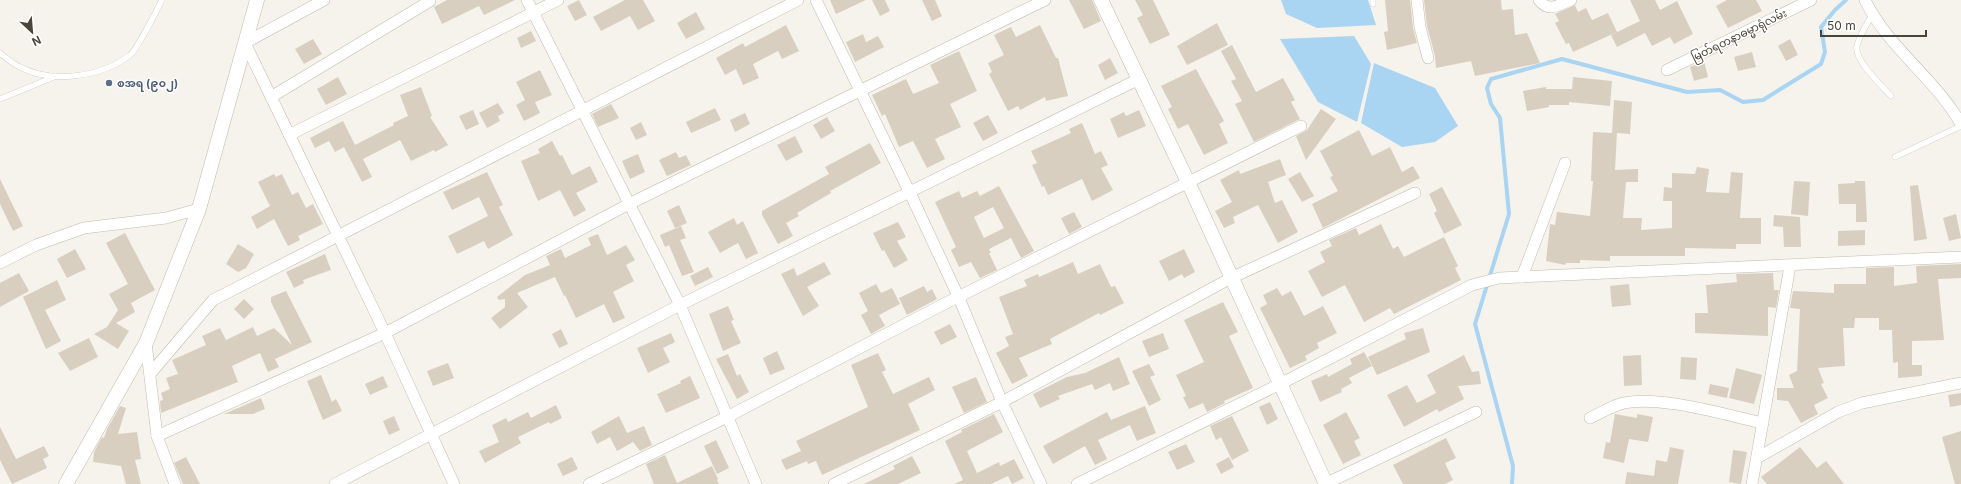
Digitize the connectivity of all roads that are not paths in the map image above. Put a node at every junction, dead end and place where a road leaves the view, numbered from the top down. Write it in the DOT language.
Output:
graph roads {
  1 [pos="162,0"];
  2 [pos="257,0"];
  3 [pos="324,0"];
  4 [pos="527,0"];
  5 [pos="558,0"];
  6 [pos="798,0"];
  7 [pos="816,0"];
  8 [pos="1045,0"];
  9 [pos="1101,0"];
  10 [pos="1417,0"];
  11 [pos="1539,0"];
  12 [pos="1571,0"];
  13 [pos="1811,0"];
  14 [pos="1865,0"];
  15 [pos="430,1"];
  16 [pos="534,12"];
  17 [pos="1872,15"];
  18 [pos="245,44"];
  19 [pos="0,53"];
  20 [pos="1428,58"];
  21 [pos="1667,70"];
  22 [pos="54,77"];
  23 [pos="1139,79"];
  24 [pos="859,91"];
  25 [pos="1891,96"];
  26 [pos="271,97"];
  27 [pos="0,99"];
  28 [pos="582,112"];
  29 [pos="1961,125"];
  30 [pos="1301,126"];
  31 [pos="289,135"];
  32 [pos="1895,157"];
  33 [pos="1565,163"];
  34 [pos="1188,182"];
  35 [pos="910,193"];
  36 [pos="1415,193"];
  37 [pos="629,204"];
  38 [pos="199,209"];
  39 [pos="337,236"];
  40 [pos="1961,257"];
  41 [pos="0,263"];
  42 [pos="1790,266"];
  43 [pos="1522,276"];
  44 [pos="1231,278"];
  45 [pos="959,298"];
  46 [pos="680,305"];
  47 [pos="386,333"];
  48 [pos="146,343"];
  49 [pos="150,374"];
  50 [pos="1961,382"];
  51 [pos="1280,384"];
  52 [pos="1002,402"];
  53 [pos="1476,412"];
  54 [pos="726,417"];
  55 [pos="1590,418"];
  56 [pos="1763,423"];
  57 [pos="432,435"];
  58 [pos="157,436"];
  59 [pos="1756,458"];
  60 [pos="65,483"];
  61 [pos="175,484"];
  62 [pos="335,484"];
  63 [pos="454,484"];
  64 [pos="589,484"];
  65 [pos="756,484"];
  66 [pos="834,484"];
  67 [pos="1041,484"];
  68 [pos="1077,484"];
  69 [pos="1326,484"];
  70 [pos="1752,484"];
  1 -- 22 [label="lane"];
  2 -- 18 [label="street"];
  3 -- 18 [label="street"];
  4 -- 16 [label="street"];
  5 -- 16 [label="street"];
  6 -- 28 [label="street"];
  7 -- 24 [label="street"];
  8 -- 24 [label="street"];
  9 -- 23 [label="street"];
  10 -- 20 [label="street"];
  11 -- 12 [label="street"];
  13 -- 21 [label="street, မြတ်ရတနာဓမ္မာရုံလမ်း"];
  14 -- 17 [label="street"];
  15 -- 26 [label="street"];
  16 -- 28 [label="street"];
  16 -- 31 [label="street"];
  17 -- 25 [label="lane"];
  17 -- 29 [label="street"];
  18 -- 26 [label="street"];
  18 -- 38 [label="street"];
  19 -- 22 [label="lane"];
  22 -- 27 [label="lane"];
  23 -- 34 [label="street"];
  23 -- 35 [label="street"];
  24 -- 35 [label="street"];
  24 -- 37 [label="street"];
  26 -- 31 [label="street"];
  28 -- 37 [label="street"];
  28 -- 39 [label="street"];
  29 -- 32 [label="lane"];
  30 -- 34 [label="street"];
  31 -- 39 [label="street"];
  33 -- 43 [label="street"];
  34 -- 44 [label="street"];
  34 -- 45 [label="street"];
  35 -- 45 [label="street"];
  35 -- 46 [label="street"];
  36 -- 44 [label="street"];
  37 -- 46 [label="street"];
  37 -- 47 [label="street"];
  38 -- 41 [label="street"];
  38 -- 48 [label="street"];
  39 -- 47 [label="street"];
  39 -- 49 [label="street"];
  40 -- 42 [label="street"];
  42 -- 43 [label="street"];
  42 -- 56 [label="street"];
  43 -- 51 [label="street"];
  44 -- 51 [label="street"];
  44 -- 52 [label="street"];
  45 -- 52 [label="street"];
  45 -- 54 [label="street"];
  46 -- 54 [label="street"];
  46 -- 57 [label="street"];
  47 -- 57 [label="street"];
  47 -- 58 [label="street"];
  48 -- 49 [label="street"];
  48 -- 60 [label="street"];
  49 -- 58 [label="street"];
  50 -- 59 [label="street"];
  51 -- 68 [label="street"];
  51 -- 69 [label="street"];
  52 -- 66 [label="street"];
  52 -- 67 [label="street"];
  53 -- 69 [label="street"];
  54 -- 64 [label="street"];
  54 -- 65 [label="street"];
  55 -- 56 [label="street"];
  56 -- 59 [label="street"];
  57 -- 62 [label="street"];
  57 -- 63 [label="street"];
  58 -- 61 [label="street"];
  59 -- 70 [label="street"];
}
